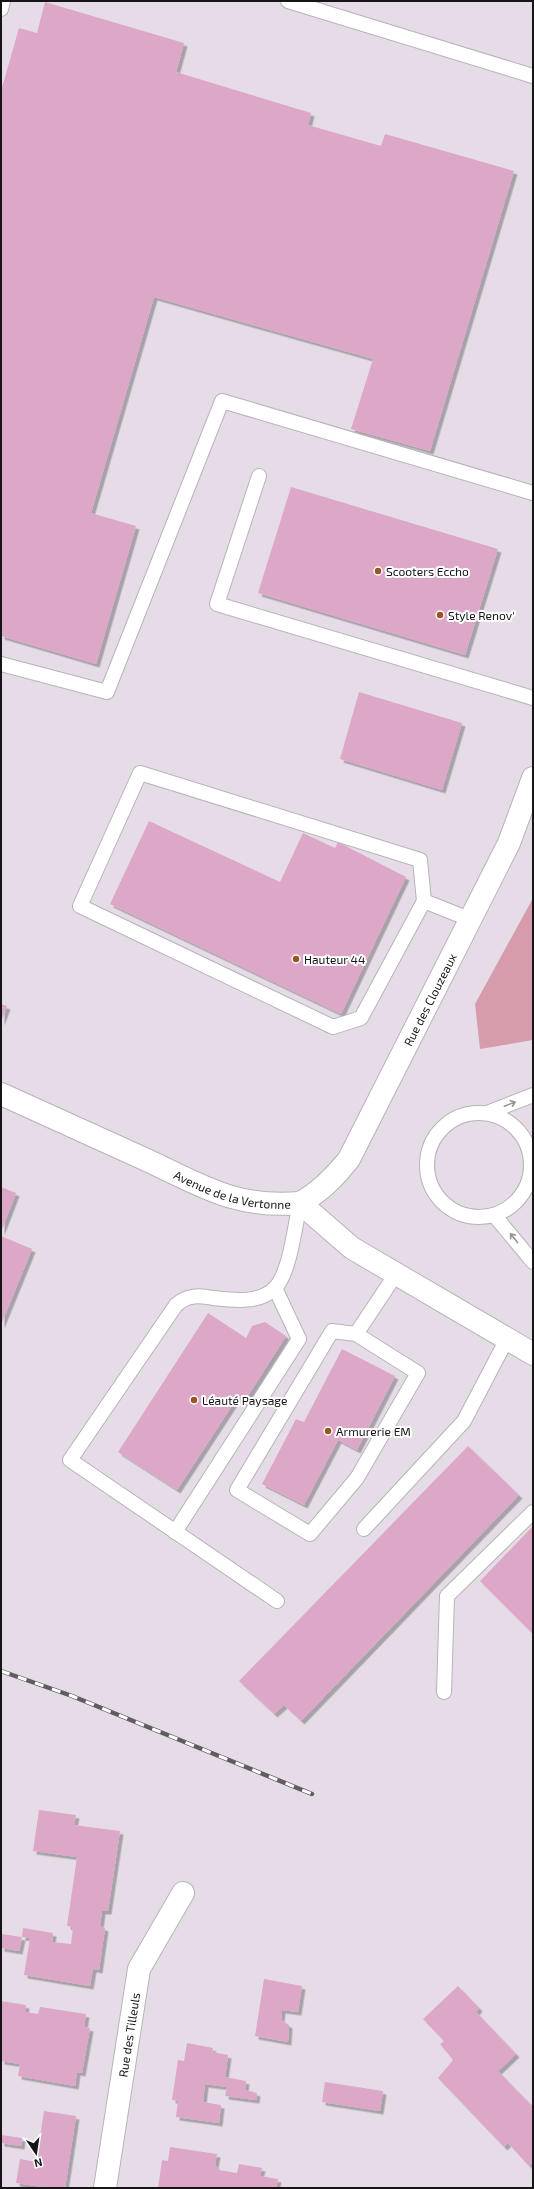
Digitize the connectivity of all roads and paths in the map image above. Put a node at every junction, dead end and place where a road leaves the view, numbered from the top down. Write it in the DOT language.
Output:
graph roads {
  1 [pos="3,1"];
  2 [pos="288,1"];
  3 [pos="1,9"];
  4 [pos="533,76"];
  5 [pos="259,476"];
  6 [pos="533,493"];
  7 [pos="1,664"];
  8 [pos="533,698"];
  9 [pos="533,778"];
  10 [pos="424,901"];
  11 [pos="469,919"];
  12 [pos="1,1094"];
  13 [pos="533,1095"];
  14 [pos="487,1113"];
  15 [pos="300,1203"];
  16 [pos="494,1215"];
  17 [pos="533,1262"];
  18 [pos="396,1274"];
  19 [pos="275,1288"];
  20 [pos="356,1334"];
  21 [pos="507,1339"];
  22 [pos="533,1354"];
  23 [pos="533,1512"];
  24 [pos="364,1529"];
  25 [pos="175,1532"];
  26 [pos="277,1601"];
  27 [pos="444,1692"];
  28 [pos="184,1893"];
  29 [pos="105,2188"];
  1 -- 3 [label="lane"];
  2 -- 4 [label="lane"];
  5 -- 8 [label="lane"];
  6 -- 7 [label="lane"];
  9 -- 11 [label="street, Rue des Clouzeaux"];
  10 -- 10 [label="lane"];
  10 -- 11 [label="lane"];
  11 -- 15 [label="street, Rue des Clouzeaux"];
  12 -- 15 [label="street, Avenue de la Vertonne"];
  14 -- 13 [label="lane, one-way"];
  14 -- 16 [label="lane"];
  14 -- 16 [label="lane"];
  15 -- 18 [label="street, Avenue de la Vertonne"];
  15 -- 19 [label="lane"];
  17 -- 16 [label="lane, one-way"];
  18 -- 20 [label="lane"];
  18 -- 21 [label="street, Avenue de la Vertonne"];
  19 -- 25 [label="lane"];
  19 -- 25 [label="lane"];
  20 -- 20 [label="lane"];
  21 -- 22 [label="street, Avenue de la Vertonne"];
  21 -- 24 [label="lane"];
  23 -- 27 [label="lane"];
  25 -- 26 [label="lane"];
  28 -- 29 [label="street, Rue des Tilleuls"];
}
